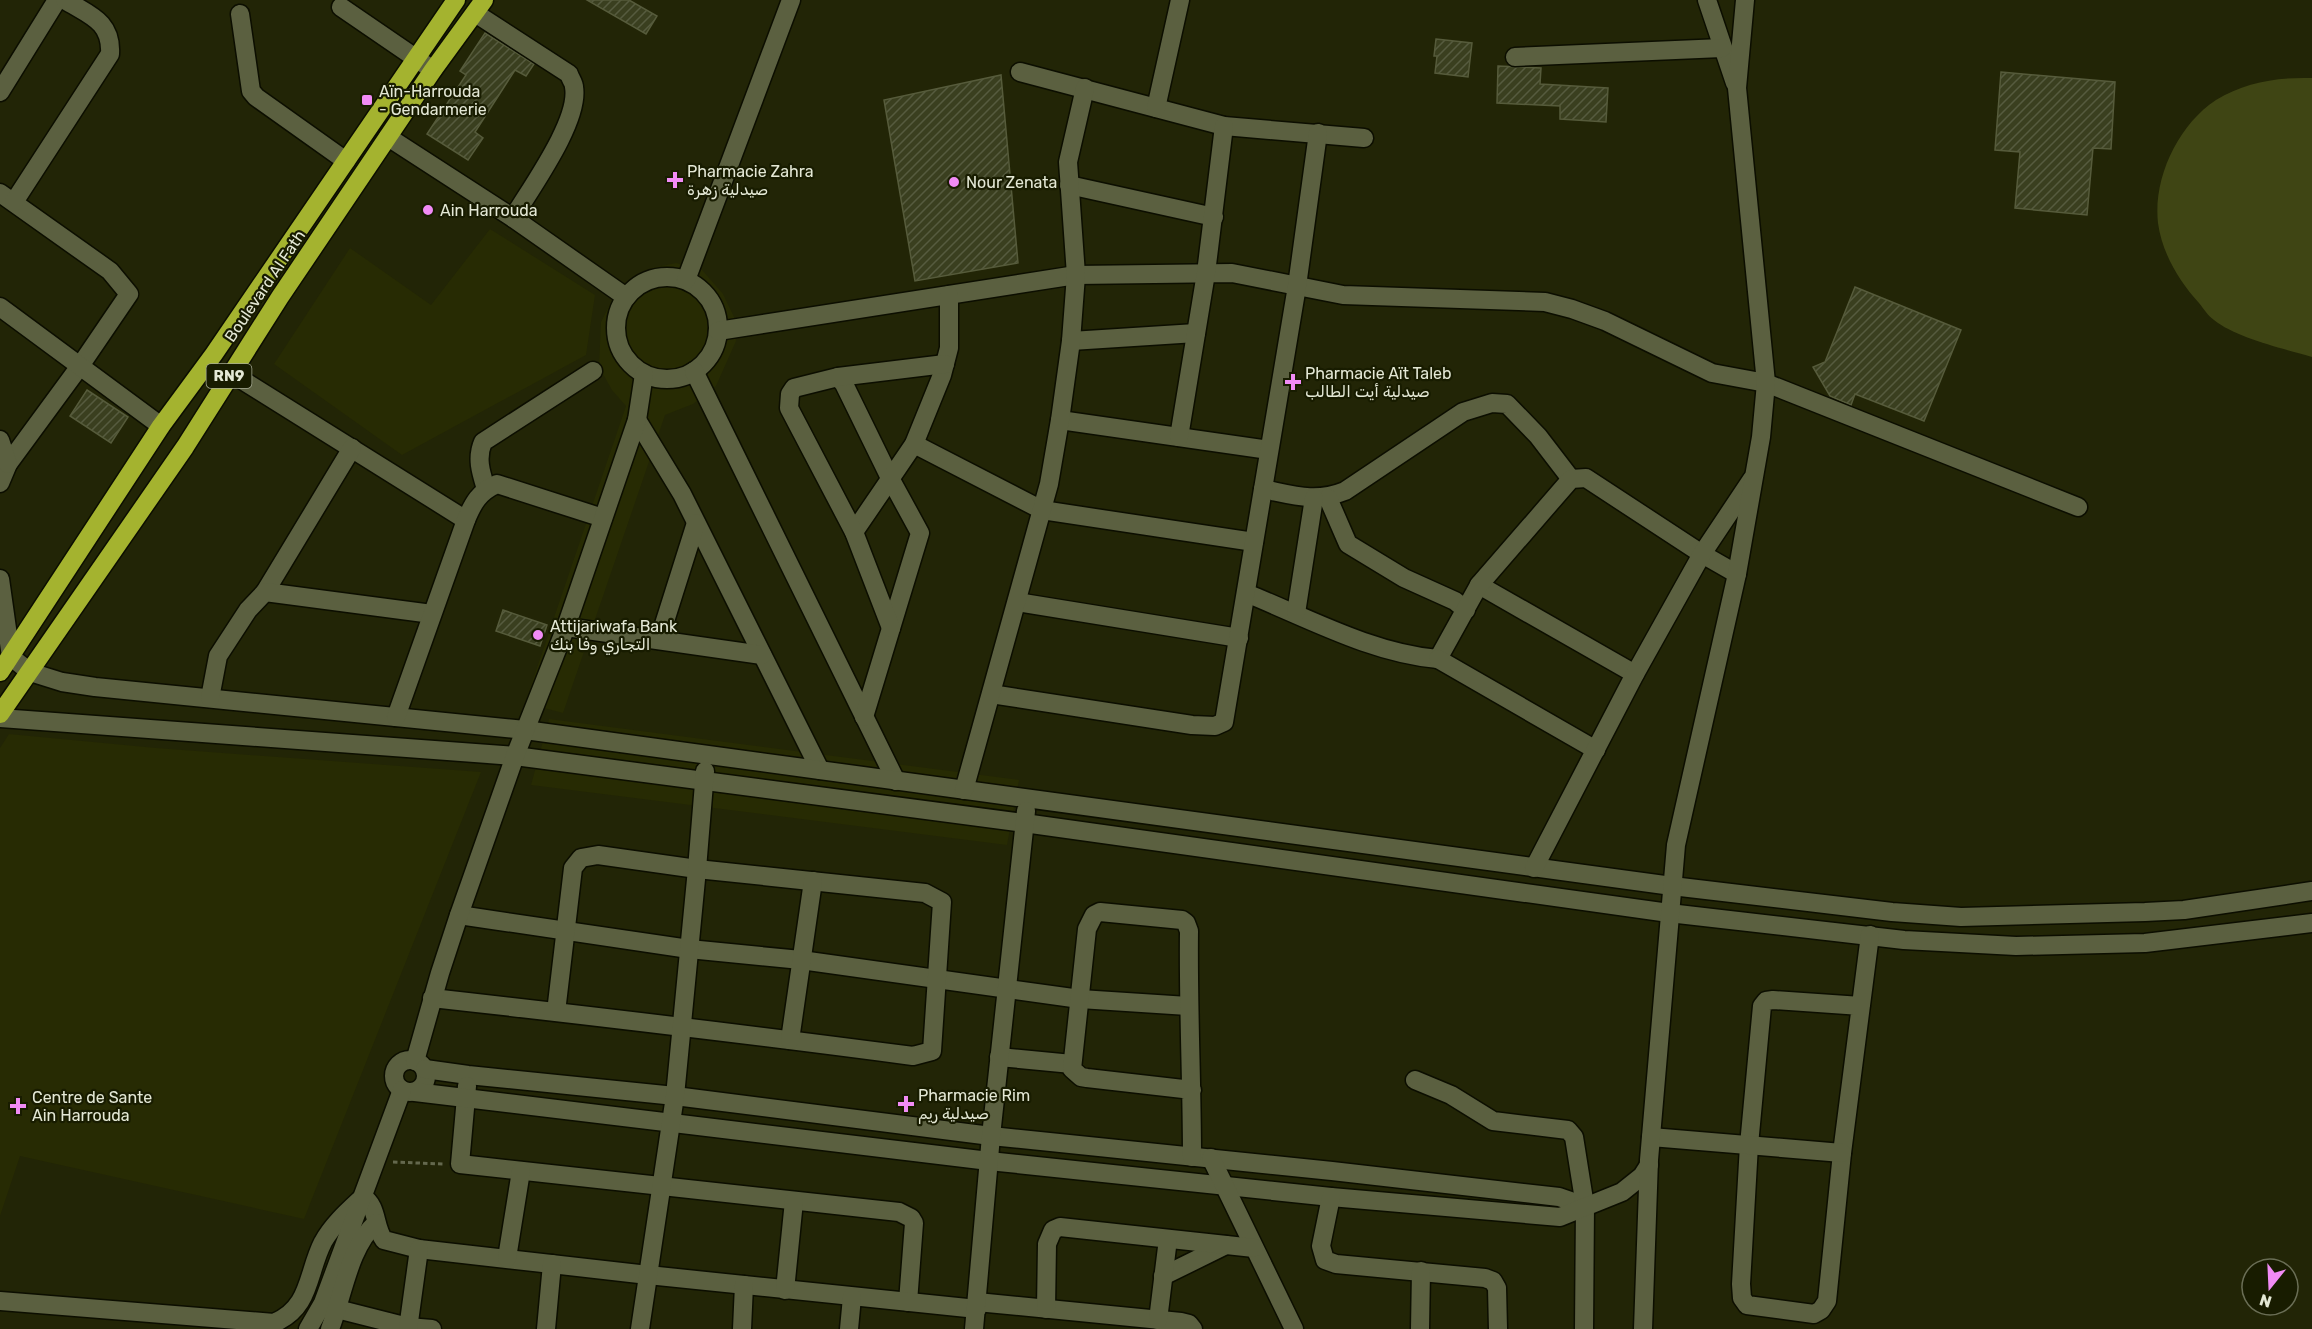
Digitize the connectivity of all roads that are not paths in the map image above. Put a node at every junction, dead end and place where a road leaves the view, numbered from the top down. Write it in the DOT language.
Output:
graph roads {
  1 [pos="57,0"];
  2 [pos="65,0"];
  3 [pos="456,0"];
  4 [pos="791,0"];
  5 [pos="1180,0"];
  6 [pos="1707,0"];
  7 [pos="1745,0"];
  8 [pos="479,6"];
  9 [pos="340,7"];
  10 [pos="240,14"];
  11 [pos="1722,48"];
  12 [pos="1515,57"];
  13 [pos="416,58"];
  14 [pos="433,70"];
  15 [pos="1020,72"];
  16 [pos="1085,88"];
  17 [pos="1737,88"];
  18 [pos="0,92"];
  19 [pos="1156,108"];
  20 [pos="1224,126"];
  21 [pos="1318,133"];
  22 [pos="388,137"];
  23 [pos="1364,138"];
  24 [pos="346,161"];
  25 [pos="1069,184"];
  26 [pos="7,197"];
  27 [pos="1214,217"];
  28 [pos="513,218"];
  29 [pos="1206,273"];
  30 [pos="1076,275"];
  31 [pos="686,280"];
  32 [pos="1297,286"];
  33 [pos="949,295"];
  34 [pos="626,297"];
  35 [pos="0,308"];
  36 [pos="718,331"];
  37 [pos="1196,333"];
  38 [pos="1071,341"];
  39 [pos="945,364"];
  40 [pos="80,366"];
  41 [pos="592,371"];
  42 [pos="694,371"];
  43 [pos="231,373"];
  44 [pos="644,374"];
  45 [pos="838,377"];
  46 [pos="663,379"];
  47 [pos="1766,383"];
  48 [pos="638,417"];
  49 [pos="1060,420"];
  50 [pos="161,426"];
  51 [pos="1179,437"];
  52 [pos="0,440"];
  53 [pos="914,444"];
  54 [pos="352,448"];
  55 [pos="1269,450"];
  56 [pos="8,464"];
  57 [pos="1755,475"];
  58 [pos="890,478"];
  59 [pos="1571,479"];
  60 [pos="0,483"];
  61 [pos="486,489"];
  62 [pos="1263,489"];
  63 [pos="1321,498"];
  64 [pos="2078,507"];
  65 [pos="1042,510"];
  66 [pos="603,518"];
  67 [pos="466,520"];
  68 [pos="696,523"];
  69 [pos="854,532"];
  70 [pos="1254,542"];
  71 [pos="1702,554"];
  72 [pos="1737,574"];
  73 [pos="0,579"];
  74 [pos="1479,585"];
  75 [pos="265,592"];
  76 [pos="1246,592"];
  77 [pos="1017,602"];
  78 [pos="1466,610"];
  79 [pos="1296,613"];
  80 [pos="432,614"];
  81 [pos="566,627"];
  82 [pos="891,628"];
  83 [pos="1239,638"];
  84 [pos="659,640"];
  85 [pos="762,655"];
  86 [pos="11,657"];
  87 [pos="1438,659"];
  88 [pos="0,672"];
  89 [pos="30,672"];
  90 [pos="1635,674"];
  91 [pos="991,694"];
  92 [pos="210,699"];
  93 [pos="0,716"];
  94 [pos="396,717"];
  95 [pos="864,717"];
  96 [pos="525,729"];
  97 [pos="1596,750"];
  98 [pos="706,754"];
  99 [pos="514,756"];
  100 [pos="820,770"];
  101 [pos="704,781"];
  102 [pos="896,781"];
  103 [pos="964,790"];
  104 [pos="1028,799"];
  105 [pos="1024,823"];
  106 [pos="1534,868"];
  107 [pos="698,869"];
  108 [pos="813,881"];
  109 [pos="1672,886"];
  110 [pos="2312,891"];
  111 [pos="2184,910"];
  112 [pos="1669,913"];
  113 [pos="459,915"];
  114 [pos="2312,923"];
  115 [pos="566,930"];
  116 [pos="1870,935"];
  117 [pos="2186,939"];
  118 [pos="689,949"];
  119 [pos="801,960"];
  120 [pos="935,978"];
  121 [pos="1006,987"];
  122 [pos="432,998"];
  123 [pos="1080,999"];
  124 [pos="1188,1006"];
  125 [pos="1861,1006"];
  126 [pos="556,1012"];
  127 [pos="681,1025"];
  128 [pos="790,1040"];
  129 [pos="999,1057"];
  130 [pos="1072,1064"];
  131 [pos="420,1065"];
  132 [pos="468,1075"];
  133 [pos="1415,1080"];
  134 [pos="1192,1090"];
  135 [pos="409,1091"];
  136 [pos="675,1096"];
  137 [pos="466,1098"];
  138 [pos="670,1122"];
  139 [pos="991,1136"];
  140 [pos="1651,1137"];
  141 [pos="1749,1145"];
  142 [pos="1842,1153"];
  143 [pos="1192,1157"];
  144 [pos="1211,1158"];
  145 [pos="989,1161"];
  146 [pos="1648,1165"];
  147 [pos="521,1171"];
  148 [pos="660,1186"];
  149 [pos="1224,1186"];
  150 [pos="363,1197"];
  151 [pos="1331,1197"];
  152 [pos="794,1201"];
  153 [pos="1585,1206"];
  154 [pos="376,1223"];
  155 [pos="1168,1239"];
  156 [pos="1226,1245"];
  157 [pos="1254,1248"];
  158 [pos="418,1249"];
  159 [pos="507,1258"];
  160 [pos="552,1264"];
  161 [pos="1421,1271"];
  162 [pos="648,1275"];
  163 [pos="1163,1276"];
  164 [pos="744,1285"];
  165 [pos="785,1290"];
  166 [pos="852,1297"];
  167 [pos="0,1301"];
  168 [pos="908,1302"];
  169 [pos="977,1305"];
  170 [pos="338,1309"];
  171 [pos="1046,1309"];
  172 [pos="1158,1320"];
  173 [pos="142,1321"];
  174 [pos="1122,1323"];
  175 [pos="408,1328"];
  176 [pos="308,1329"];
  177 [pos="330,1329"];
  178 [pos="432,1329"];
  179 [pos="546,1329"];
  180 [pos="640,1329"];
  181 [pos="742,1329"];
  182 [pos="849,1329"];
  183 [pos="974,1329"];
  184 [pos="1193,1329"];
  185 [pos="1294,1329"];
  186 [pos="1420,1329"];
  187 [pos="1498,1329"];
  188 [pos="1584,1329"];
  189 [pos="1642,1329"];
  1 -- 18 [label="street"];
  2 -- 26 [label="street"];
  3 -- 13 [label="highway, Boulevard Al Fath / RN9"];
  4 -- 31 [label="street"];
  5 -- 19 [label="street"];
  6 -- 11 [label="street"];
  7 -- 17 [label="street"];
  8 -- 14 [label="highway, Boulevard Al Fath / RN9"];
  8 -- 28 [label="street"];
  9 -- 13 [label="street"];
  10 -- 24 [label="street"];
  11 -- 12 [label="street"];
  11 -- 17 [label="street"];
  13 -- 14 [label="street"];
  13 -- 24 [label="highway, Boulevard Al Fath / RN9"];
  14 -- 22 [label="highway, Boulevard Al Fath / RN9"];
  15 -- 16 [label="street"];
  16 -- 19 [label="street"];
  16 -- 25 [label="street"];
  17 -- 47 [label="street"];
  19 -- 20 [label="street"];
  20 -- 21 [label="street"];
  20 -- 27 [label="street"];
  21 -- 23 [label="street"];
  21 -- 32 [label="street"];
  22 -- 28 [label="street"];
  22 -- 43 [label="highway, Boulevard Al Fath / RN9"];
  24 -- 50 [label="highway, Boulevard Al Fath / RN9"];
  25 -- 27 [label="street"];
  25 -- 30 [label="street"];
  26 -- 40 [label="street"];
  27 -- 29 [label="street"];
  28 -- 34 [label="street"];
  29 -- 30 [label="street"];
  29 -- 32 [label="street"];
  29 -- 37 [label="street"];
  30 -- 33 [label="street"];
  30 -- 38 [label="street"];
  31 -- 34 [label="street"];
  31 -- 36 [label="street"];
  32 -- 47 [label="street"];
  32 -- 55 [label="street"];
  33 -- 36 [label="street"];
  33 -- 39 [label="street"];
  34 -- 44 [label="street"];
  35 -- 40 [label="street"];
  36 -- 42 [label="street"];
  37 -- 38 [label="street"];
  37 -- 51 [label="street"];
  38 -- 49 [label="street"];
  39 -- 45 [label="street"];
  39 -- 53 [label="street"];
  40 -- 50 [label="street"];
  40 -- 56 [label="street"];
  41 -- 61 [label="street"];
  42 -- 46 [label="street"];
  42 -- 95 [label="street"];
  43 -- 54 [label="street"];
  43 -- 89 [label="highway, Boulevard Al Fath / RN9"];
  44 -- 46 [label="street"];
  44 -- 48 [label="street"];
  45 -- 58 [label="street"];
  45 -- 69 [label="street"];
  46 -- 48 [label="street"];
  47 -- 57 [label="street"];
  47 -- 64 [label="street"];
  48 -- 66 [label="street"];
  48 -- 68 [label="street"];
  49 -- 51 [label="street"];
  49 -- 65 [label="street"];
  50 -- 86 [label="highway, Boulevard Al Fath / RN9"];
  51 -- 55 [label="street"];
  52 -- 56 [label="street"];
  53 -- 58 [label="street"];
  53 -- 65 [label="street"];
  54 -- 67 [label="street"];
  54 -- 75 [label="street"];
  55 -- 62 [label="street"];
  56 -- 60 [label="street"];
  57 -- 71 [label="street"];
  57 -- 72 [label="street"];
  58 -- 69 [label="street"];
  58 -- 82 [label="street"];
  59 -- 63 [label="street"];
  59 -- 71 [label="street"];
  59 -- 74 [label="street"];
  61 -- 66 [label="street"];
  61 -- 67 [label="street"];
  62 -- 63 [label="street"];
  62 -- 70 [label="street"];
  63 -- 78 [label="street"];
  63 -- 79 [label="street"];
  65 -- 70 [label="street"];
  65 -- 77 [label="street"];
  66 -- 81 [label="street"];
  67 -- 80 [label="street"];
  68 -- 84 [label="street"];
  68 -- 85 [label="street"];
  69 -- 82 [label="street"];
  70 -- 76 [label="street"];
  71 -- 72 [label="street"];
  71 -- 90 [label="street"];
  72 -- 109 [label="street"];
  73 -- 86 [label="street"];
  74 -- 78 [label="street"];
  74 -- 90 [label="street"];
  75 -- 80 [label="street"];
  75 -- 92 [label="street"];
  76 -- 79 [label="street"];
  76 -- 83 [label="street"];
  77 -- 83 [label="street"];
  77 -- 91 [label="street"];
  78 -- 87 [label="street"];
  79 -- 87 [label="street"];
  80 -- 94 [label="street"];
  81 -- 84 [label="street"];
  81 -- 96 [label="street"];
  82 -- 95 [label="street"];
  83 -- 91 [label="street"];
  84 -- 85 [label="street"];
  85 -- 100 [label="street"];
  86 -- 88 [label="highway, Boulevard Al Fath / RN9"];
  86 -- 89 [label="street"];
  87 -- 97 [label="street"];
  89 -- 92 [label="street"];
  89 -- 93 [label="highway, Boulevard Al Fath / RN9"];
  90 -- 97 [label="street"];
  91 -- 103 [label="street"];
  92 -- 94 [label="street"];
  93 -- 99 [label="street"];
  94 -- 96 [label="street"];
  95 -- 102 [label="street"];
  96 -- 98 [label="street"];
  96 -- 99 [label="street"];
  97 -- 106 [label="street"];
  98 -- 100 [label="street"];
  98 -- 101 [label="street"];
  99 -- 101 [label="street"];
  99 -- 113 [label="street"];
  100 -- 102 [label="street"];
  101 -- 105 [label="street"];
  101 -- 107 [label="street"];
  102 -- 103 [label="street"];
  103 -- 104 [label="street"];
  104 -- 105 [label="street"];
  104 -- 106 [label="street"];
  105 -- 112 [label="street"];
  105 -- 121 [label="street"];
  106 -- 109 [label="street"];
  107 -- 108 [label="street"];
  107 -- 115 [label="street"];
  107 -- 118 [label="street"];
  108 -- 119 [label="street"];
  108 -- 120 [label="street"];
  109 -- 111 [label="street"];
  109 -- 112 [label="street"];
  110 -- 111 [label="street"];
  111 -- 117 [label="street"];
  112 -- 116 [label="street"];
  112 -- 140 [label="street"];
  113 -- 115 [label="street"];
  113 -- 122 [label="street"];
  114 -- 117 [label="street"];
  115 -- 118 [label="street"];
  115 -- 126 [label="street"];
  116 -- 117 [label="street"];
  116 -- 125 [label="street"];
  118 -- 119 [label="street"];
  118 -- 127 [label="street"];
  119 -- 120 [label="street"];
  119 -- 128 [label="street"];
  120 -- 121 [label="street"];
  120 -- 128 [label="street"];
  121 -- 123 [label="street"];
  121 -- 129 [label="street"];
  122 -- 126 [label="street"];
  122 -- 131 [label="street"];
  123 -- 124 [label="street"];
  123 -- 124 [label="street"];
  123 -- 130 [label="street"];
  124 -- 134 [label="street"];
  125 -- 141 [label="street"];
  125 -- 142 [label="street"];
  126 -- 127 [label="street"];
  127 -- 128 [label="street"];
  127 -- 136 [label="street"];
  129 -- 130 [label="street"];
  129 -- 139 [label="street"];
  130 -- 134 [label="street"];
  131 -- 132 [label="street"];
  131 -- 135 [label="street"];
  131 -- 135 [label="street"];
  132 -- 136 [label="street"];
  132 -- 137 [label="street"];
  133 -- 153 [label="street"];
  134 -- 143 [label="street"];
  135 -- 137 [label="street"];
  135 -- 150 [label="street"];
  136 -- 138 [label="street"];
  136 -- 139 [label="street"];
  137 -- 138 [label="street"];
  137 -- 147 [label="street"];
  138 -- 145 [label="street"];
  138 -- 148 [label="street"];
  139 -- 143 [label="street"];
  139 -- 145 [label="street"];
  140 -- 141 [label="street"];
  140 -- 146 [label="street"];
  141 -- 142 [label="street"];
  141 -- 142 [label="street"];
  143 -- 144 [label="street"];
  144 -- 149 [label="street"];
  144 -- 153 [label="street"];
  145 -- 149 [label="street"];
  145 -- 169 [label="street"];
  146 -- 153 [label="street"];
  146 -- 189 [label="street"];
  147 -- 148 [label="street"];
  147 -- 159 [label="street"];
  148 -- 152 [label="street"];
  148 -- 162 [label="street"];
  149 -- 151 [label="street"];
  149 -- 157 [label="street"];
  150 -- 154 [label="street"];
  150 -- 173 [label="street"];
  150 -- 176 [label="street"];
  151 -- 153 [label="street"];
  151 -- 161 [label="street"];
  152 -- 165 [label="street"];
  152 -- 168 [label="street"];
  153 -- 188 [label="street"];
  154 -- 158 [label="street"];
  154 -- 170 [label="street"];
  155 -- 156 [label="street"];
  155 -- 163 [label="street"];
  155 -- 171 [label="street"];
  156 -- 157 [label="street"];
  156 -- 163 [label="street"];
  157 -- 185 [label="street"];
  158 -- 159 [label="street"];
  158 -- 175 [label="street"];
  159 -- 160 [label="street"];
  160 -- 162 [label="street"];
  160 -- 179 [label="street"];
  161 -- 186 [label="street"];
  161 -- 187 [label="street"];
  162 -- 164 [label="street"];
  162 -- 180 [label="street"];
  163 -- 172 [label="street"];
  164 -- 165 [label="street"];
  164 -- 181 [label="street"];
  165 -- 166 [label="street"];
  166 -- 168 [label="street"];
  166 -- 182 [label="street"];
  167 -- 173 [label="street"];
  168 -- 169 [label="street"];
  169 -- 171 [label="street"];
  169 -- 183 [label="street"];
  170 -- 175 [label="street"];
  170 -- 177 [label="street"];
  171 -- 174 [label="street"];
  172 -- 174 [label="street"];
  172 -- 184 [label="street"];
  175 -- 178 [label="street"];
}
